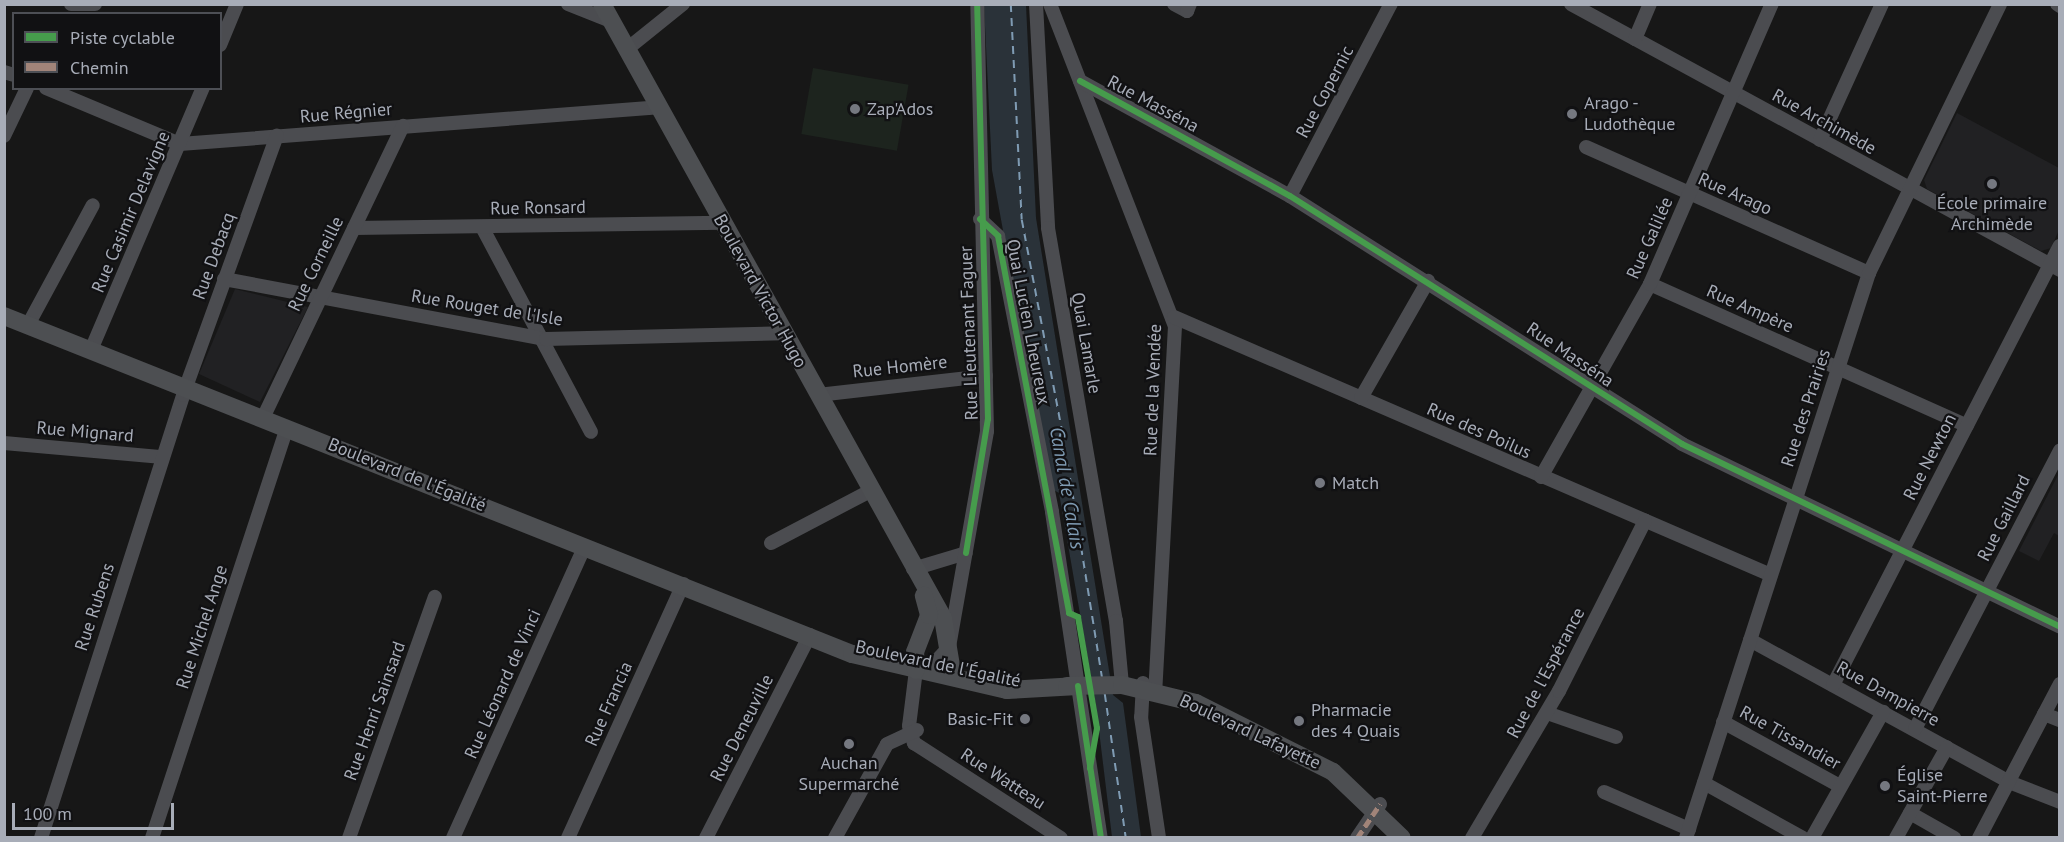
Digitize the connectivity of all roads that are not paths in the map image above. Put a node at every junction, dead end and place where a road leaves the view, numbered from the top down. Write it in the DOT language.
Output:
graph roads {
  1 [pos="70,4"];
  2 [pos="95,4"];
  3 [pos="237,4"];
  4 [pos="568,4"];
  5 [pos="602,4"];
  6 [pos="683,4"];
  7 [pos="977,4"];
  8 [pos="1036,4"];
  9 [pos="1050,4"];
  10 [pos="1174,4"];
  11 [pos="1190,4"];
  12 [pos="1391,4"];
  13 [pos="1571,4"];
  14 [pos="1650,4"];
  15 [pos="1772,4"];
  16 [pos="1882,4"];
  17 [pos="2000,4"];
  18 [pos="611,21"];
  19 [pos="1635,39"];
  20 [pos="222,40"];
  21 [pos="627,49"];
  22 [pos="1080,81"];
  23 [pos="26,90"];
  24 [pos="51,90"];
  25 [pos="201,90"];
  26 [pos="1733,93"];
  27 [pos="659,107"];
  28 [pos="403,126"];
  29 [pos="4,136"];
  30 [pos="277,136"];
  31 [pos="1820,140"];
  32 [pos="180,144"];
  33 [pos="1586,147"];
  34 [pos="1909,188"];
  35 [pos="1689,193"];
  36 [pos="1290,196"];
  37 [pos="93,205"];
  38 [pos="980,219"];
  39 [pos="723,223"];
  40 [pos="482,227"];
  41 [pos="354,228"];
  42 [pos="2060,246"];
  43 [pos="2055,268"];
  44 [pos="1869,273"];
  45 [pos="224,279"];
  46 [pos="1428,281"];
  47 [pos="1650,284"];
  48 [pos="320,297"];
  49 [pos="4,316"];
  50 [pos="1174,317"];
  51 [pos="28,326"];
  52 [pos="784,333"];
  53 [pos="541,339"];
  54 [pos="91,350"];
  55 [pos="1838,368"];
  56 [pos="986,376"];
  57 [pos="1592,387"];
  58 [pos="185,388"];
  59 [pos="818,395"];
  60 [pos="1360,398"];
  61 [pos="263,418"];
  62 [pos="1967,426"];
  63 [pos="287,428"];
  64 [pos="591,432"];
  65 [pos="4,443"];
  66 [pos="2060,451"];
  67 [pos="162,457"];
  68 [pos="1541,477"];
  69 [pos="870,491"];
  70 [pos="1796,499"];
  71 [pos="1645,521"];
  72 [pos="771,543"];
  73 [pos="585,546"];
  74 [pos="1903,550"];
  75 [pos="966,553"];
  76 [pos="915,573"];
  77 [pos="1772,575"];
  78 [pos="682,584"];
  79 [pos="1987,590"];
  80 [pos="435,597"];
  81 [pos="2060,627"];
  82 [pos="810,635"];
  83 [pos="951,637"];
  84 [pos="1750,640"];
  85 [pos="928,665"];
  86 [pos="2060,684"];
  87 [pos="1122,685"];
  88 [pos="1833,685"];
  89 [pos="1078,686"];
  90 [pos="1149,686"];
  91 [pos="1547,712"];
  92 [pos="1883,712"];
  93 [pos="2044,714"];
  94 [pos="2060,720"];
  95 [pos="1723,722"];
  96 [pos="1915,729"];
  97 [pos="913,731"];
  98 [pos="1616,737"];
  99 [pos="1947,747"];
  100 [pos="2009,782"];
  101 [pos="1704,783"];
  102 [pos="1840,786"];
  103 [pos="1604,792"];
  104 [pos="2060,802"];
  105 [pos="1378,807"];
  106 [pos="1910,813"];
  107 [pos="1687,833"];
  108 [pos="40,837"];
  109 [pos="152,837"];
  110 [pos="349,837"];
  111 [pos="453,837"];
  112 [pos="568,837"];
  113 [pos="706,837"];
  114 [pos="835,837"];
  115 [pos="1061,837"];
  116 [pos="1101,837"];
  117 [pos="1159,837"];
  118 [pos="1357,837"];
  119 [pos="1402,837"];
  120 [pos="1413,837"];
  121 [pos="1472,837"];
  122 [pos="1803,837"];
  123 [pos="1812,837"];
  124 [pos="1896,837"];
  125 [pos="1954,837"];
  126 [pos="1979,837"];
  1 -- 2 [label="street"];
  3 -- 20 [label="street"];
  4 -- 18 [label="street"];
  5 -- 18 [label="main road, Boulevard Victor Hugo"];
  6 -- 21 [label="street"];
  7 -- 38 [label="street"];
  8 -- 87 [label="street, Quai Lamarle"];
  9 -- 22 [label="street, Rue de la Vendée"];
  10 -- 11 [label="street"];
  12 -- 36 [label="street, Rue Copernic"];
  13 -- 19 [label="street, Rue Archimède"];
  14 -- 19 [label="street"];
  15 -- 26 [label="street, Rue Galilée"];
  16 -- 31 [label="street"];
  17 -- 34 [label="street, Rue des Prairies"];
  18 -- 21 [label="main road, Boulevard Victor Hugo"];
  19 -- 26 [label="street, Rue Archimède"];
  21 -- 27 [label="main road, Boulevard Victor Hugo"];
  22 -- 36 [label="street, Rue Masséna"];
  22 -- 50 [label="street, Rue de la Vendée"];
  23 -- 29 [label="street"];
  24 -- 32 [label="street, Rue Régnier"];
  25 -- 32 [label="street, Rue Casimir Delavigne"];
  26 -- 31 [label="street, Rue Archimède"];
  26 -- 35 [label="street, Rue Galilée"];
  27 -- 28 [label="street, Rue Régnier"];
  27 -- 39 [label="main road, Boulevard Victor Hugo"];
  28 -- 30 [label="street, Rue Régnier"];
  28 -- 41 [label="street, Rue Corneille"];
  30 -- 32 [label="street, Rue Régnier"];
  30 -- 45 [label="street, Rue Debacq"];
  31 -- 34 [label="street, Rue Archimède"];
  32 -- 54 [label="street, Rue Casimir Delavigne"];
  33 -- 35 [label="street, Rue Arago"];
  34 -- 43 [label="street, Rue Archimède"];
  34 -- 44 [label="street, Rue des Prairies"];
  35 -- 44 [label="street, Rue Arago"];
  35 -- 47 [label="street, Rue Galilée"];
  36 -- 46 [label="street, Rue Masséna"];
  37 -- 51 [label="street"];
  38 -- 56 [label="street, Rue Lieutenant Faguer"];
  38 -- 89 [label="street, Quai Lucien Lheureux"];
  39 -- 40 [label="street, Rue Ronsard"];
  39 -- 52 [label="main road, Boulevard Victor Hugo"];
  40 -- 41 [label="street, Rue Ronsard"];
  40 -- 53 [label="street"];
  41 -- 48 [label="street, Rue Corneille"];
  42 -- 43 [label="street, Rue Newton"];
  43 -- 62 [label="street, Rue Newton"];
  44 -- 55 [label="street, Rue des Prairies"];
  45 -- 48 [label="street, Rue Rouget de l'Isle"];
  45 -- 58 [label="street, Rue Debacq"];
  46 -- 57 [label="street, Rue Masséna"];
  46 -- 60 [label="street"];
  47 -- 55 [label="street, Rue Ampère"];
  47 -- 57 [label="street, Rue Galilée"];
  48 -- 53 [label="street, Rue Rouget de l'Isle"];
  48 -- 61 [label="street, Rue Corneille"];
  49 -- 51 [label="main road, Boulevard de l'Égalité"];
  50 -- 60 [label="street, Rue des Poilus"];
  50 -- 90 [label="street, Rue de la Vendée"];
  51 -- 54 [label="main road, Boulevard de l'Égalité"];
  52 -- 53 [label="street, Rue Rouget de l'Isle"];
  52 -- 59 [label="main road, Boulevard Victor Hugo"];
  53 -- 64 [label="street"];
  54 -- 58 [label="main road, Boulevard de l'Égalité"];
  55 -- 62 [label="street, Rue Ampère"];
  55 -- 70 [label="street, Rue des Prairies"];
  56 -- 59 [label="street, Rue Homère"];
  56 -- 75 [label="street, Rue Lieutenant Faguer"];
  57 -- 68 [label="street, Rue Galilée"];
  57 -- 70 [label="street, Rue Masséna"];
  58 -- 61 [label="main road, Boulevard de l'Égalité"];
  58 -- 67 [label="street, Rue Rubens"];
  59 -- 69 [label="main road, Boulevard Victor Hugo"];
  60 -- 68 [label="street, Rue des Poilus"];
  61 -- 63 [label="main road, Boulevard de l'Égalité"];
  62 -- 74 [label="street, Rue Newton"];
  63 -- 73 [label="main road, Boulevard de l'Égalité"];
  63 -- 109 [label="street, Rue Michel Ange"];
  65 -- 67 [label="street, Rue Mignard"];
  66 -- 79 [label="street, Rue Gaillard"];
  67 -- 108 [label="street, Rue Rubens"];
  68 -- 71 [label="street, Rue des Poilus"];
  69 -- 72 [label="street"];
  69 -- 76 [label="main road, Boulevard Victor Hugo"];
  70 -- 74 [label="street, Rue Masséna"];
  70 -- 77 [label="street, Rue des Prairies"];
  71 -- 77 [label="street, Rue des Poilus"];
  71 -- 91 [label="street, Rue de l'Espérance"];
  73 -- 78 [label="main road, Boulevard de l'Égalité"];
  73 -- 111 [label="street, Rue Léonard de Vinci"];
  74 -- 79 [label="street, Rue Masséna"];
  74 -- 88 [label="street, Rue Newton"];
  75 -- 76 [label="street"];
  75 -- 83 [label="street, Rue Lieutenant Faguer"];
  76 -- 83 [label="main road, Boulevard Victor Hugo"];
  76 -- 85 [label="main road, Boulevard Victor Hugo"];
  77 -- 84 [label="street, Rue des Prairies"];
  78 -- 82 [label="main road, Boulevard de l'Égalité"];
  78 -- 112 [label="street, Rue Francia"];
  79 -- 81 [label="street, Rue Masséna"];
  79 -- 96 [label="street, Rue Gaillard"];
  80 -- 110 [label="street, Rue Henri Sainsard"];
  82 -- 85 [label="main road, Boulevard de l'Égalité"];
  82 -- 113 [label="street, Rue Deneuville"];
  83 -- 85 [label="main road, Boulevard Victor Hugo"];
  84 -- 88 [label="street, Rue Dampierre"];
  84 -- 95 [label="street, Rue des Prairies"];
  85 -- 89 [label="main road, Boulevard de l'Égalité"];
  85 -- 89 [label="main road, Boulevard de l'Égalité"];
  85 -- 97 [label="street"];
  86 -- 93 [label="street"];
  87 -- 89 [label="main road, Boulevard Lafayette"];
  87 -- 90 [label="main road, Boulevard Lafayette"];
  88 -- 92 [label="street, Rue Dampierre"];
  89 -- 116 [label="street, Quai Lucien Lheureux"];
  90 -- 105 [label="main road, Boulevard Lafayette"];
  90 -- 117 [label="street, Rue de la Vendée"];
  91 -- 98 [label="street"];
  91 -- 121 [label="street, Rue de l'Espérance"];
  92 -- 96 [label="street, Rue Dampierre"];
  92 -- 102 [label="street"];
  93 -- 94 [label="street"];
  93 -- 100 [label="street"];
  95 -- 101 [label="street, Rue des Prairies"];
  95 -- 102 [label="street, Rue Tissandier"];
  96 -- 99 [label="street, Rue Dampierre"];
  97 -- 114 [label="street"];
  97 -- 115 [label="street, Rue Watteau"];
  99 -- 100 [label="street, Rue Dampierre"];
  99 -- 106 [label="street"];
  100 -- 104 [label="street, Rue Dampierre"];
  100 -- 126 [label="street"];
  101 -- 107 [label="street, Rue des Prairies"];
  101 -- 122 [label="street"];
  102 -- 123 [label="street"];
  103 -- 107 [label="street"];
  105 -- 118 [label="street"];
  105 -- 119 [label="main road, Boulevard Lafayette"];
  105 -- 120 [label="main road, Boulevard Lafayette"];
  106 -- 124 [label="street"];
  106 -- 125 [label="street"];
}
